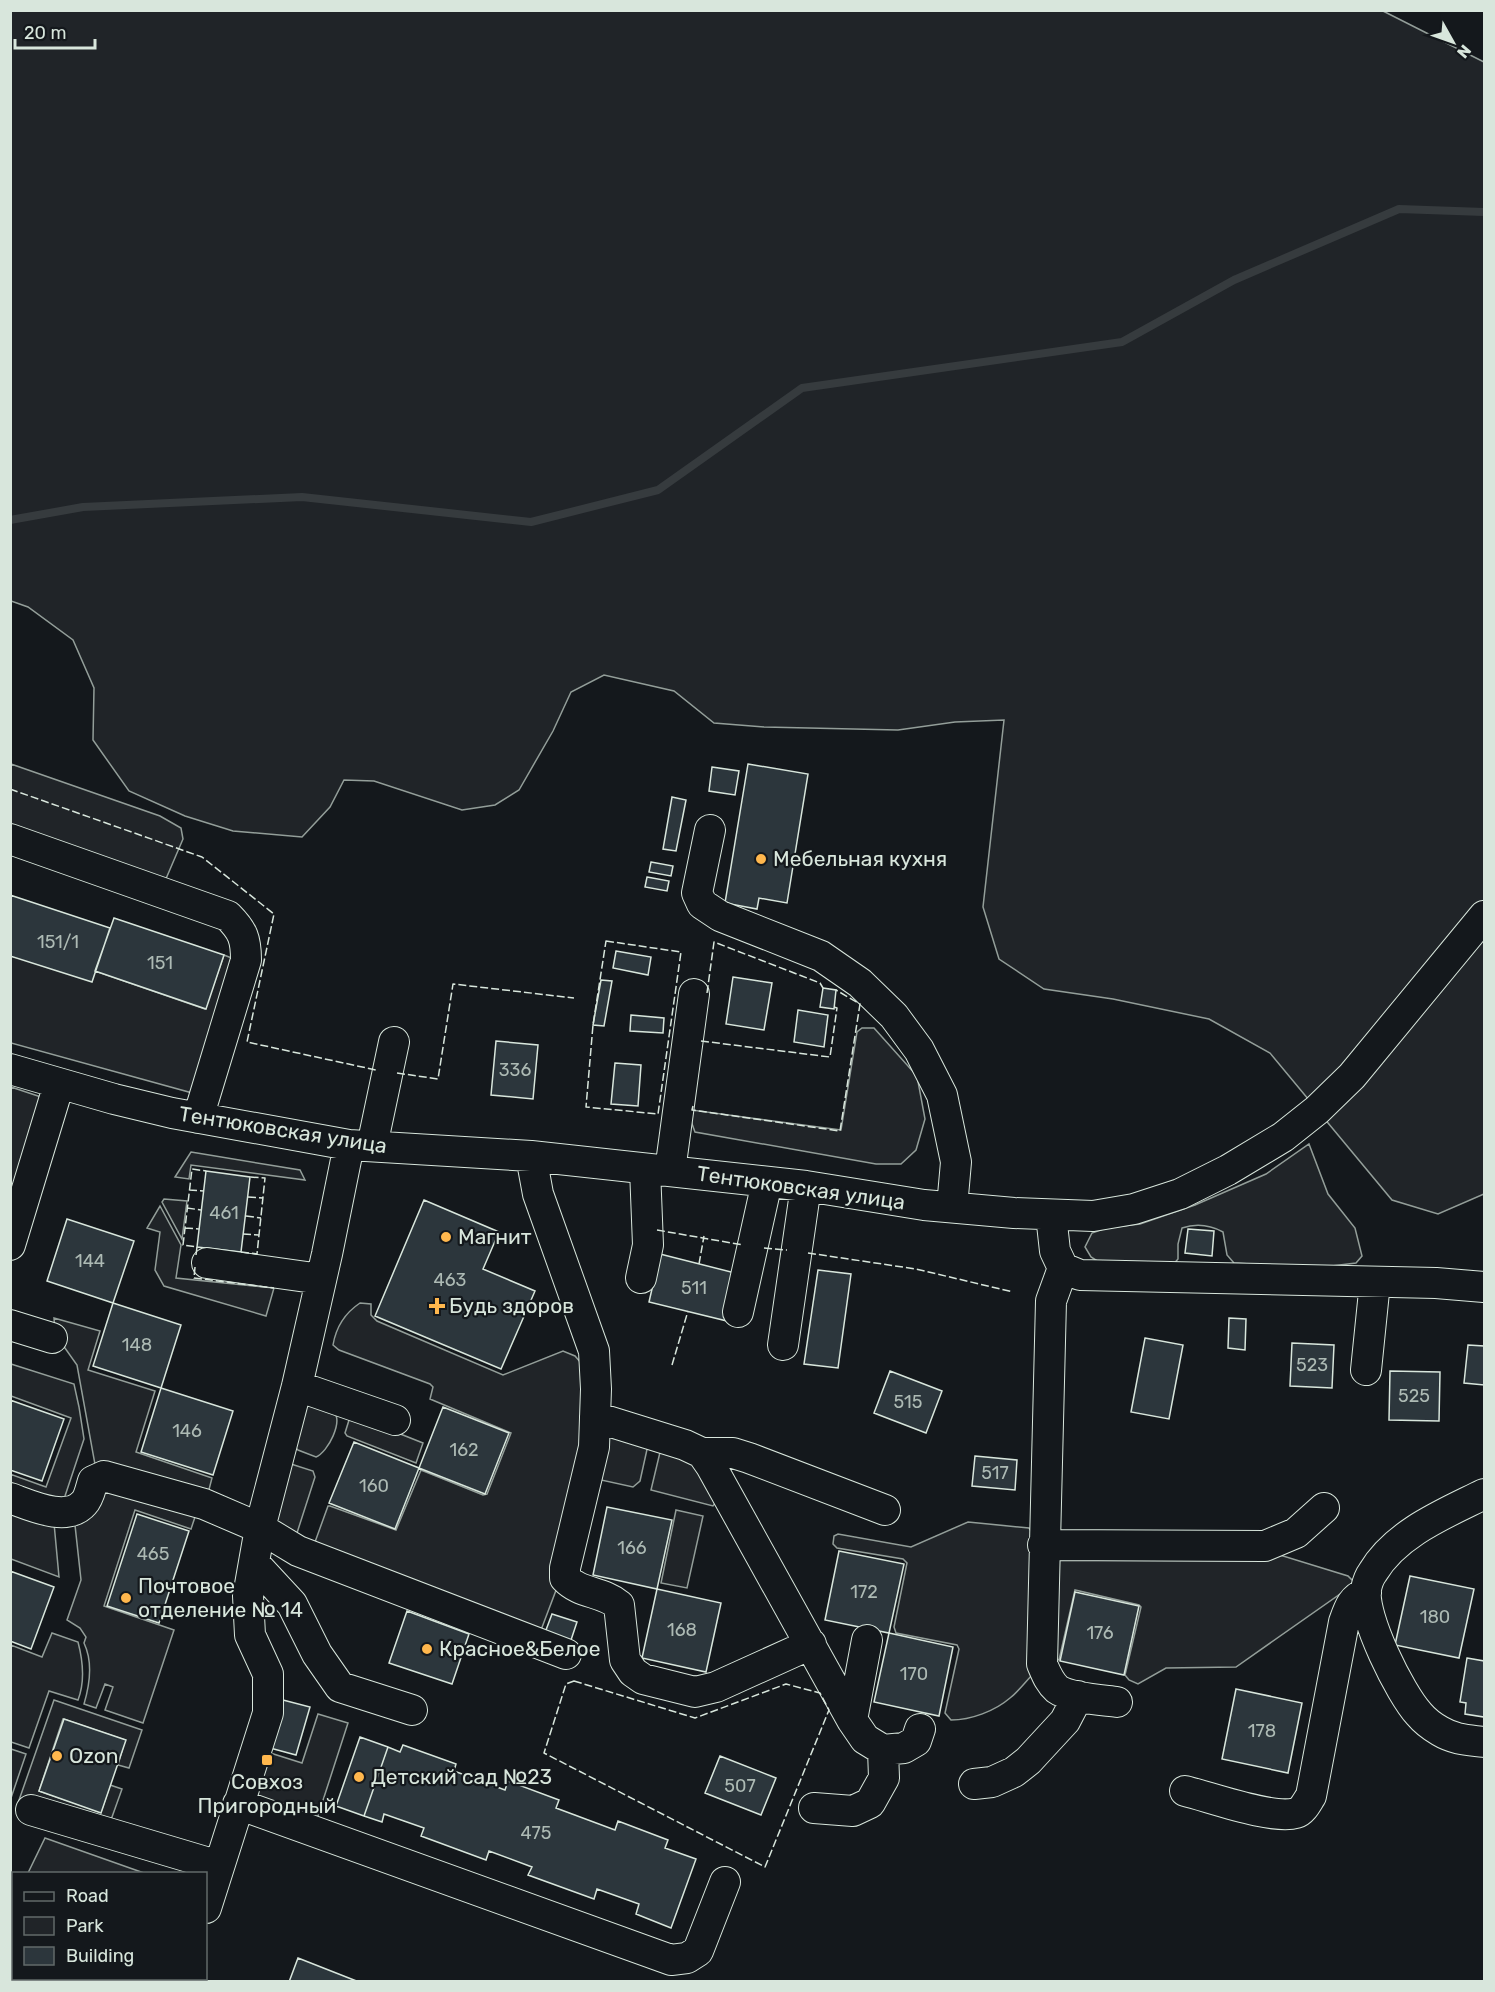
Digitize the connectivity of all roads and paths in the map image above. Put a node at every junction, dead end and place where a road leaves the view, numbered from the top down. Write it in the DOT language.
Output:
graph roads {
  1 [pos="710,830"];
  2 [pos="10,839"];
  3 [pos="1485,916"];
  4 [pos="694,994"];
  5 [pos="394,1042"];
  6 [pos="10,1069"];
  7 [pos="59,1084"];
  8 [pos="198,1118"];
  9 [pos="360,1146"];
  10 [pos="531,1156"];
  11 [pos="658,1170"];
  12 [pos="767,1182"];
  13 [pos="806,1186"];
  14 [pos="952,1207"];
  15 [pos="1051,1215"];
  16 [pos="10,1245"];
  17 [pos="207,1263"];
  18 [pos="1063,1268"];
  19 [pos="640,1278"];
  20 [pos="321,1279"];
  21 [pos="1375,1282"];
  22 [pos="1485,1287"];
  23 [pos="738,1312"];
  24 [pos="10,1325"];
  25 [pos="52,1338"];
  26 [pos="783,1345"];
  27 [pos="1366,1370"];
  28 [pos="297,1386"];
  29 [pos="596,1417"];
  30 [pos="396,1420"];
  31 [pos="702,1454"];
  32 [pos="1485,1494"];
  33 [pos="10,1498"];
  34 [pos="1324,1508"];
  35 [pos="885,1510"];
  36 [pos="260,1528"];
  37 [pos="1043,1545"];
  38 [pos="254,1563"];
  39 [pos="1366,1593"];
  40 [pos="867,1640"];
  41 [pos="811,1644"];
  42 [pos="566,1654"];
  43 [pos="1078,1696"];
  44 [pos="1117,1702"];
  45 [pos="412,1710"];
  46 [pos="852,1720"];
  47 [pos="920,1729"];
  48 [pos="1485,1742"];
  49 [pos="883,1750"];
  50 [pos="974,1784"];
  51 [pos="1185,1791"];
  52 [pos="238,1804"];
  53 [pos="814,1808"];
  54 [pos="31,1810"];
  55 [pos="219,1866"];
  56 [pos="725,1882"];
  57 [pos="207,1905"];
  58 [pos="667,1971"];
  1 -- 14 [label="street"];
  2 -- 8 [label="street"];
  3 -- 15 [label="street, Тентюковская улица"];
  4 -- 11 [label="street"];
  5 -- 9 [label="street"];
  6 -- 7 [label="street, Тентюковская улица"];
  7 -- 8 [label="street, Тентюковская улица"];
  7 -- 16 [label="street"];
  8 -- 9 [label="street, Тентюковская улица"];
  9 -- 10 [label="street, Тентюковская улица"];
  9 -- 20 [label="street"];
  10 -- 11 [label="street, Тентюковская улица"];
  10 -- 29 [label="street"];
  11 -- 12 [label="street, Тентюковская улица"];
  11 -- 19 [label="street"];
  12 -- 13 [label="street, Тентюковская улица"];
  12 -- 23 [label="street"];
  13 -- 14 [label="street, Тентюковская улица"];
  13 -- 26 [label="street"];
  14 -- 15 [label="street, Тентюковская улица"];
  15 -- 18 [label="street"];
  17 -- 20 [label="street"];
  18 -- 21 [label="street"];
  18 -- 37 [label="street"];
  20 -- 28 [label="street"];
  21 -- 22 [label="street"];
  21 -- 27 [label="street"];
  24 -- 25 [label="street"];
  28 -- 30 [label="street"];
  28 -- 36 [label="street"];
  29 -- 31 [label="street"];
  29 -- 41 [label="street"];
  31 -- 35 [label="street"];
  31 -- 41 [label="street"];
  32 -- 39 [label="street"];
  33 -- 36 [label="street"];
  34 -- 37 [label="street"];
  36 -- 38 [label="street"];
  36 -- 42 [label="street"];
  37 -- 43 [label="street"];
  38 -- 45 [label="street"];
  38 -- 52 [label="street"];
  39 -- 48 [label="street"];
  39 -- 51 [label="street"];
  40 -- 46 [label="street"];
  41 -- 46 [label="street"];
  43 -- 44 [label="street"];
  43 -- 50 [label="street"];
  46 -- 49 [label="street"];
  47 -- 49 [label="street"];
  49 -- 53 [label="street"];
  52 -- 55 [label="street"];
  52 -- 58 [label="street"];
  54 -- 55 [label="street"];
  55 -- 57 [label="street"];
  56 -- 58 [label="street"];
}
